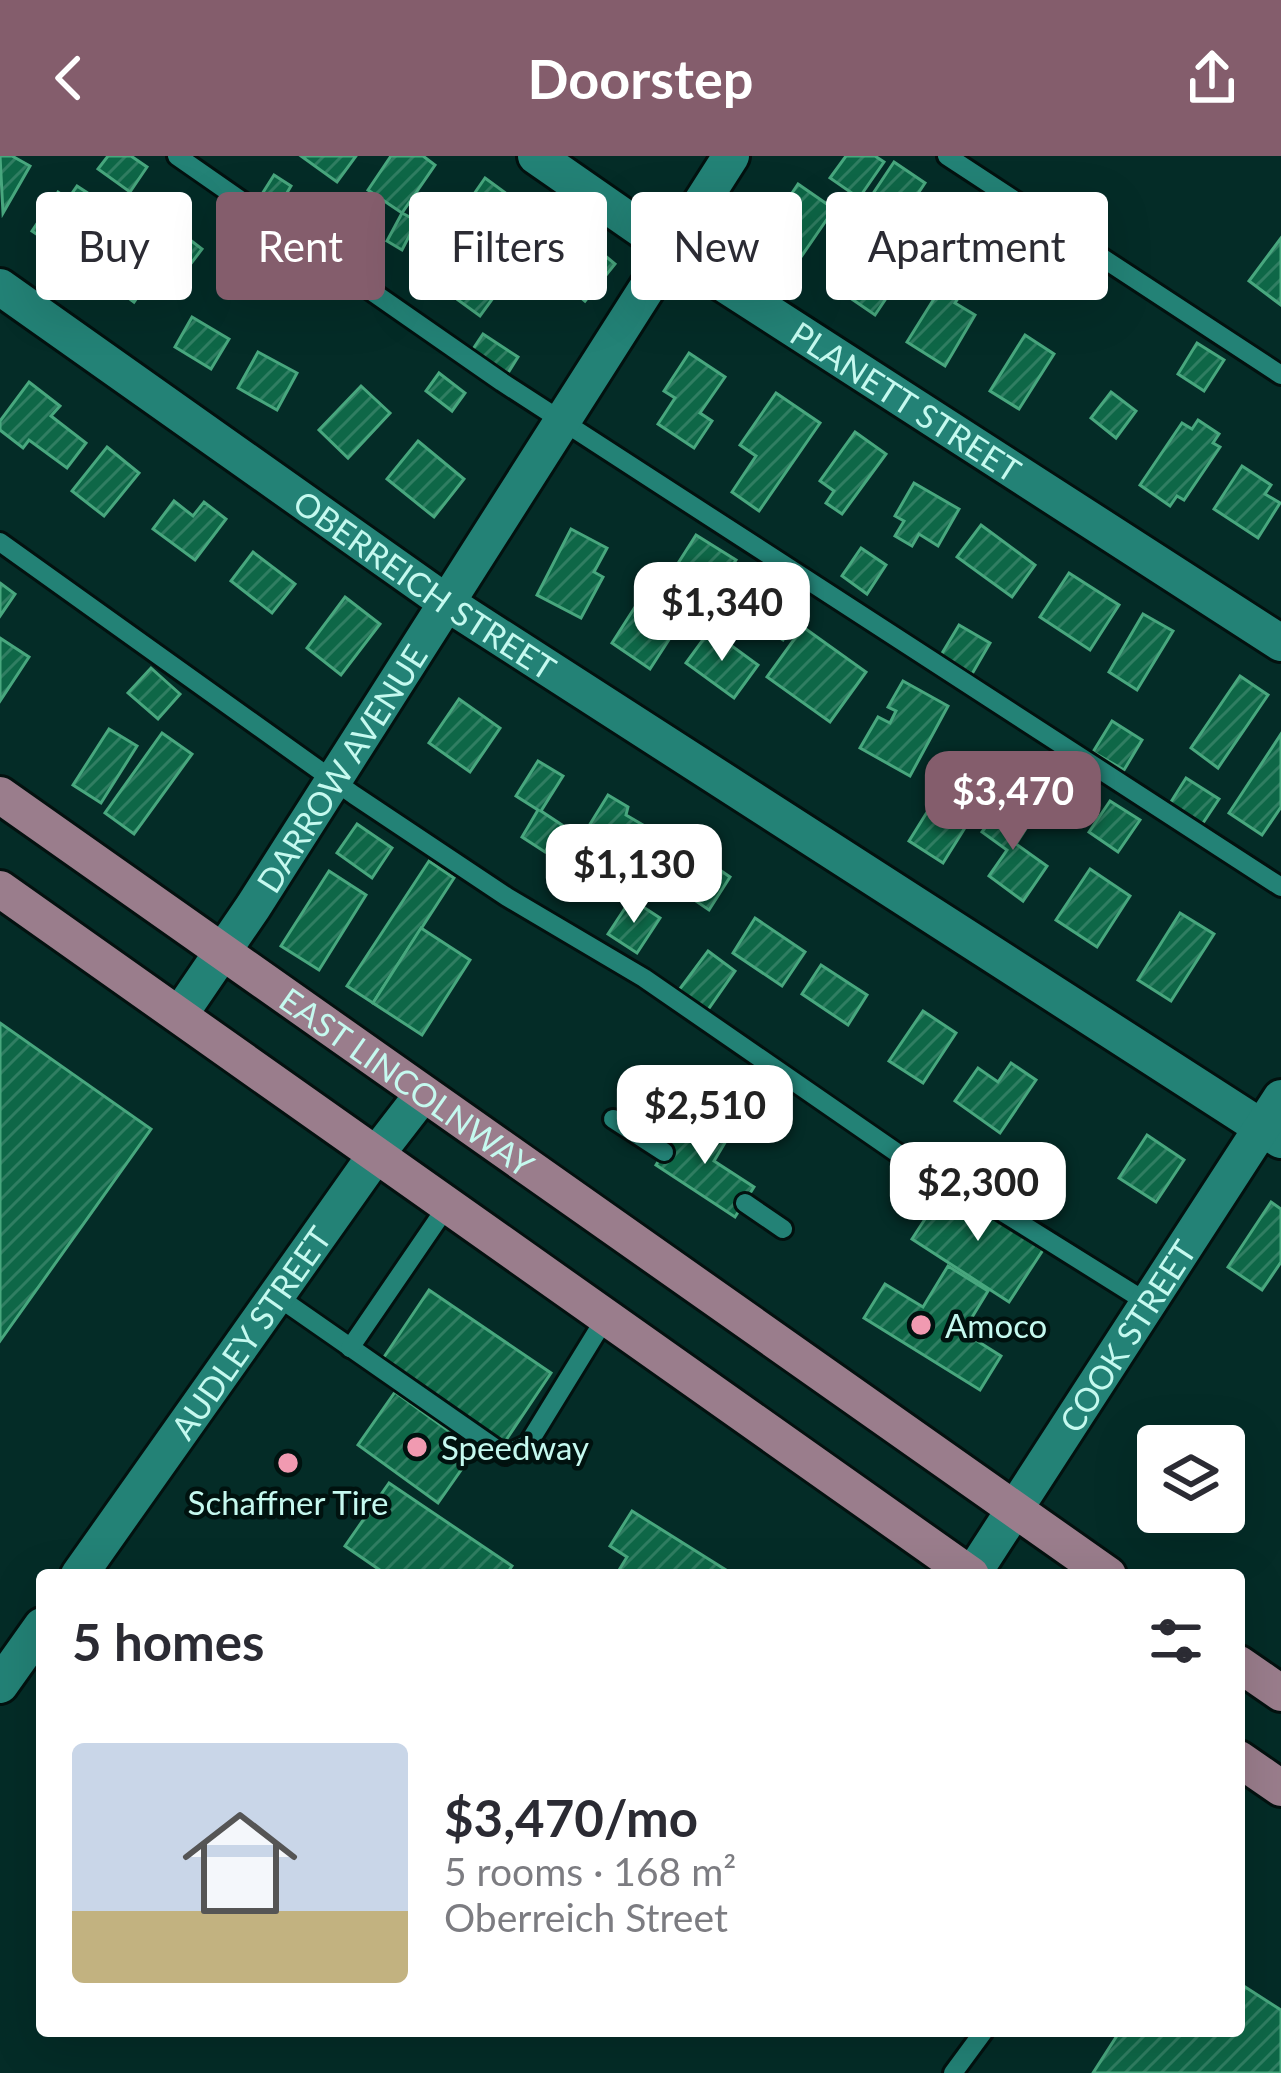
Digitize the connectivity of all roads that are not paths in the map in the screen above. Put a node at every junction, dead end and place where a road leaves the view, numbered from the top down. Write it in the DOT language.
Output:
graph roads {
  1 [pos="178,156"];
  2 [pos="536,156"];
  3 [pos="731,156"];
  4 [pos="946,156"];
  5 [pos="708,192"];
  6 [pos="631,223"];
  7 [pos="0,287"];
  8 [pos="638,300"];
  9 [pos="748,300"];
  10 [pos="1281,375"];
  11 [pos="563,419"];
  12 [pos="0,542"];
  13 [pos="447,603"];
  14 [pos="1281,643"];
  15 [pos="334,780"];
  16 [pos="0,795"];
  17 [pos="1281,887"];
  18 [pos="0,889"];
  19 [pos="223,953"];
  20 [pos="180,1014"];
  21 [pos="423,1094"];
  22 [pos="613,1119"];
  23 [pos="1275,1121"];
  24 [pos="664,1152"];
  25 [pos="375,1156"];
  26 [pos="745,1203"];
  27 [pos="447,1206"];
  28 [pos="783,1228"];
  29 [pos="278,1297"];
  30 [pos="1148,1303"];
  31 [pos="606,1317"];
  32 [pos="350,1348"];
  33 [pos="1013,1510"];
  34 [pos="83,1569"];
  35 [pos="963,1569"];
  36 [pos="975,1569"];
  37 [pos="1099,1569"];
  38 [pos="36,1634"];
  39 [pos="1245,1668"];
  40 [pos="0,1685"];
  41 [pos="1281,1693"];
  42 [pos="1245,1764"];
  43 [pos="1281,1788"];
  44 [pos="980,2037"];
  45 [pos="953,2073"];
  1 -- 11 [label="lane"];
  2 -- 6 [label="street, PLANETT STREET"];
  3 -- 5 [label="street, DARROW AVENUE"];
  4 -- 10 [label="lane"];
  7 -- 13 [label="street, OBERREICH STREET"];
  8 -- 11 [label="street, DARROW AVENUE"];
  9 -- 14 [label="street, PLANETT STREET"];
  11 -- 13 [label="street, DARROW AVENUE"];
  11 -- 17 [label="lane"];
  12 -- 15 [label="lane"];
  13 -- 15 [label="street, DARROW AVENUE"];
  13 -- 23 [label="street, OBERREICH STREET"];
  15 -- 19 [label="street, DARROW AVENUE"];
  15 -- 30 [label="lane"];
  16 -- 19 [label="main road, EAST LINCOLNWAY"];
  18 -- 20 [label="main road"];
  19 -- 20 [label="street, DARROW AVENUE"];
  19 -- 21 [label="main road, EAST LINCOLNWAY"];
  20 -- 25 [label="main road"];
  21 -- 25 [label="street, AUDLEY STREET"];
  21 -- 33 [label="main road, EAST LINCOLNWAY"];
  22 -- 24 [label="lane"];
  23 -- 30 [label="street, COOK STREET"];
  25 -- 27 [label="main road"];
  25 -- 29 [label="street, AUDLEY STREET"];
  26 -- 28 [label="lane"];
  27 -- 31 [label="main road"];
  27 -- 32 [label="lane"];
  29 -- 32 [label="lane"];
  29 -- 34 [label="street, AUDLEY STREET"];
  30 -- 33 [label="street, COOK STREET"];
  31 -- 32 [label="lane"];
  31 -- 35 [label="main road"];
  33 -- 36 [label="street, COOK STREET"];
  33 -- 37 [label="main road, EAST LINCOLNWAY"];
  38 -- 40 [label="street"];
  39 -- 41 [label="main road"];
  42 -- 43 [label="main road"];
  44 -- 45 [label="lane"];
}
